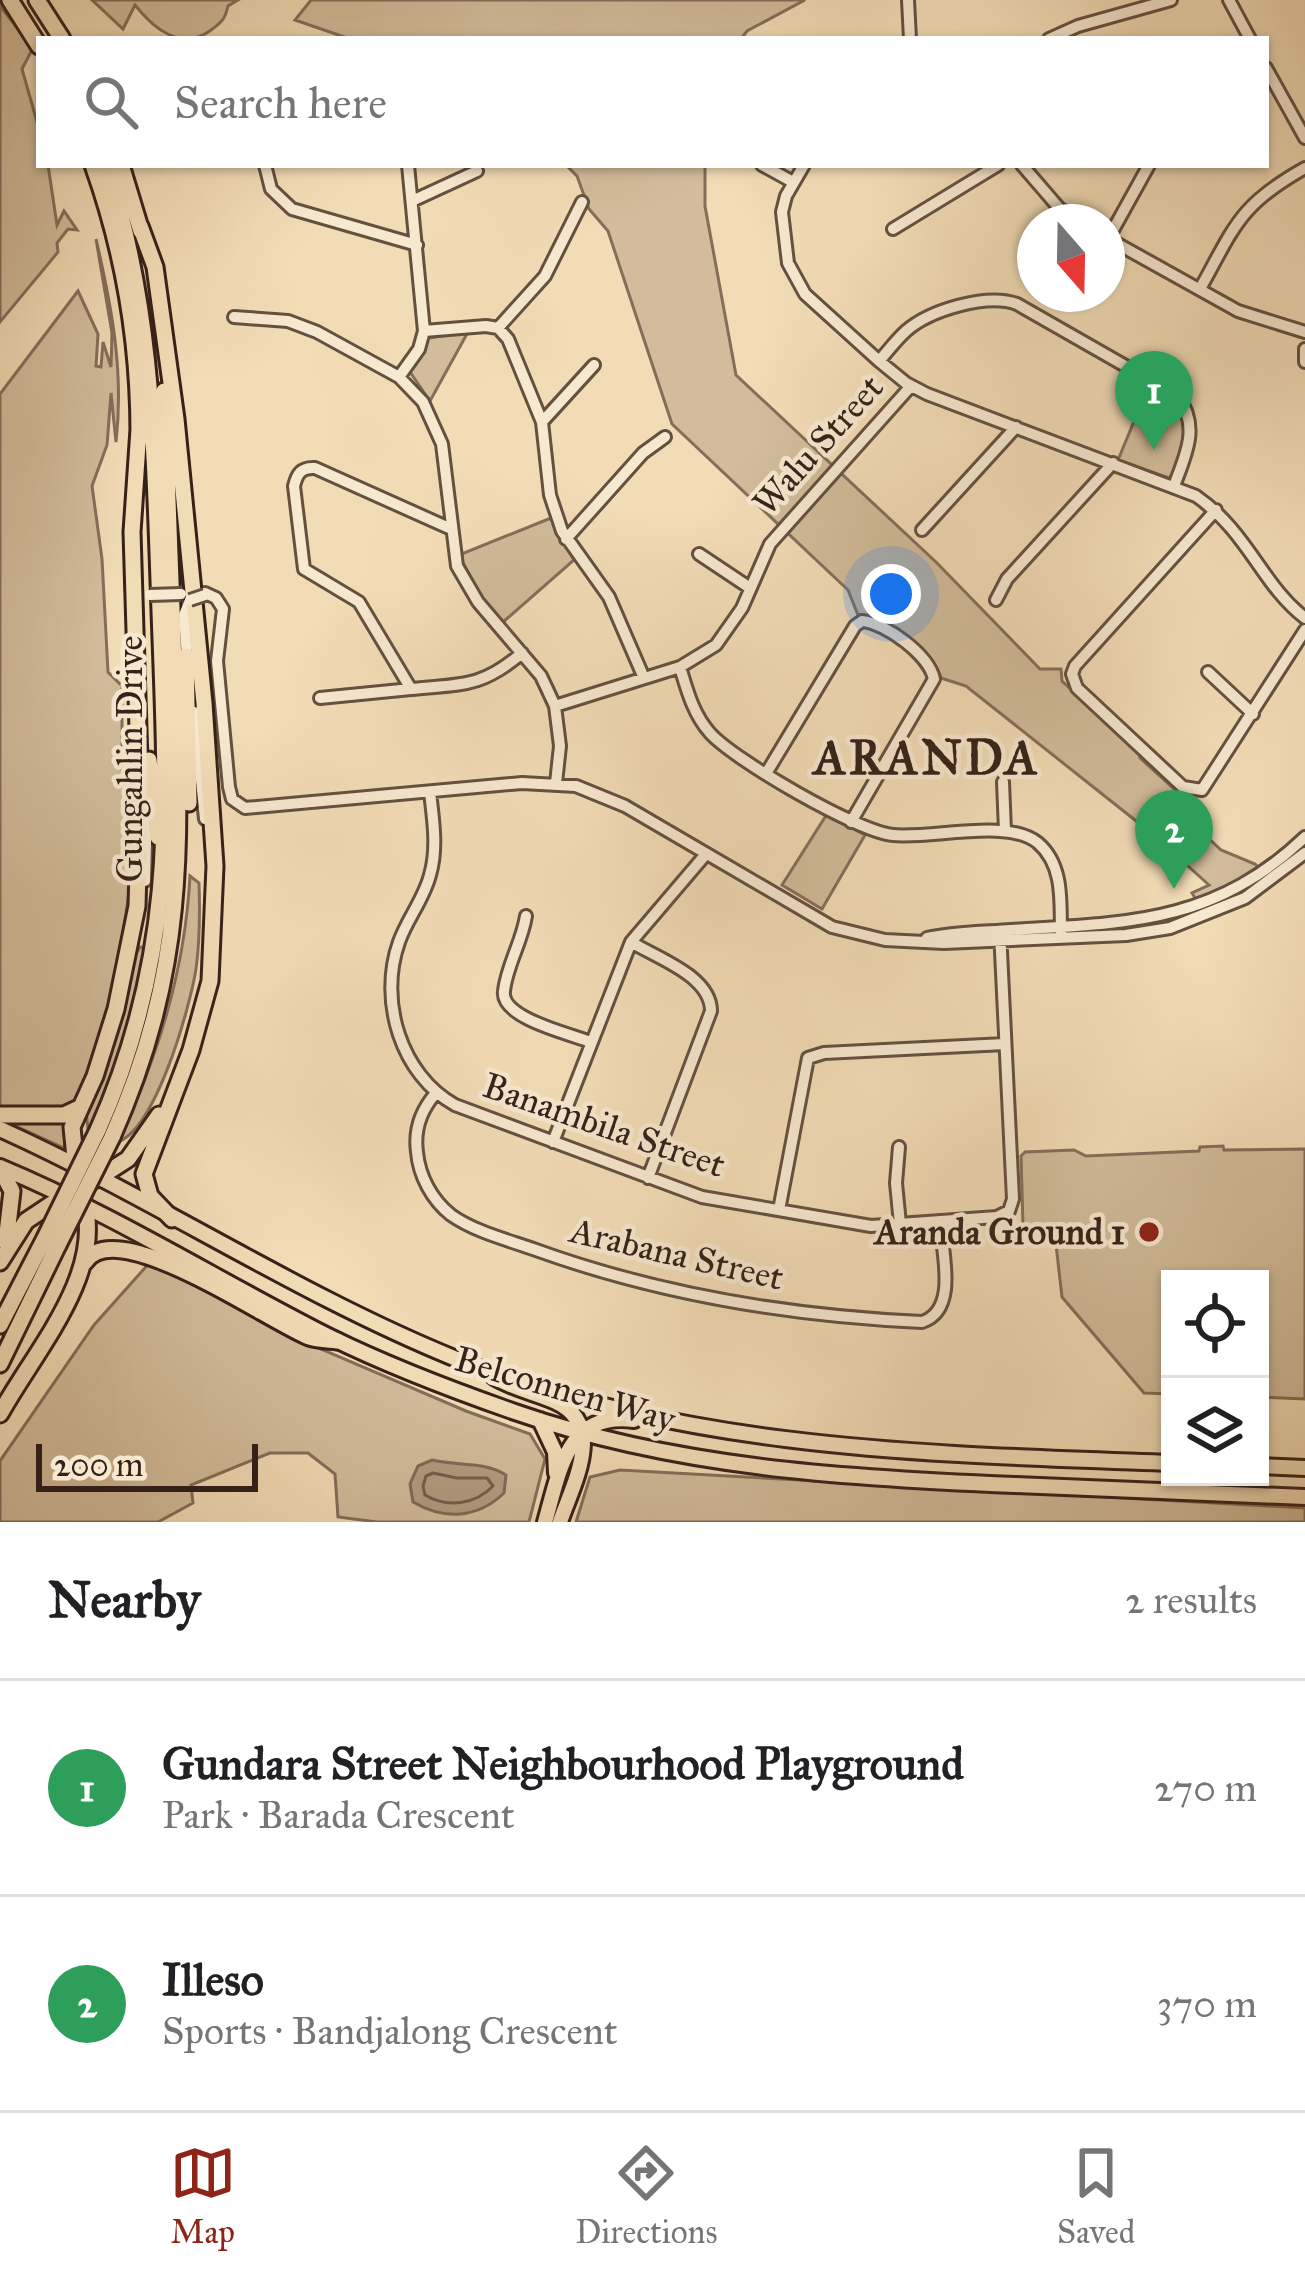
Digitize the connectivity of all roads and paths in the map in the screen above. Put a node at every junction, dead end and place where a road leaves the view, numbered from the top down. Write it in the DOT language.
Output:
graph roads {
  1 [pos="14,0"];
  2 [pos="37,0"];
  3 [pos="908,0"];
  4 [pos="1171,0"];
  5 [pos="1228,0"];
  6 [pos="38,36"];
  7 [pos="60,36"];
  8 [pos="910,36"];
  9 [pos="1056,36"];
  10 [pos="1248,36"];
  11 [pos="1269,73"];
  12 [pos="1305,138"];
  13 [pos="1305,167"];
  14 [pos="94,168"];
  15 [pos="107,168"];
  16 [pos="122,168"];
  17 [pos="266,168"];
  18 [pos="408,168"];
  19 [pos="767,168"];
  20 [pos="803,168"];
  21 [pos="993,168"];
  22 [pos="1025,168"];
  23 [pos="1147,168"];
  24 [pos="477,171"];
  25 [pos="793,182"];
  26 [pos="412,201"];
  27 [pos="582,202"];
  28 [pos="1055,204"];
  29 [pos="1125,208"];
  30 [pos="140,226"];
  31 [pos="893,229"];
  32 [pos="417,245"];
  33 [pos="1125,248"];
  34 [pos="1200,290"];
  35 [pos="235,317"];
  36 [pos="498,328"];
  37 [pos="424,332"];
  38 [pos="1305,332"];
  39 [pos="1305,350"];
  40 [pos="879,361"];
  41 [pos="1305,362"];
  42 [pos="593,365"];
  43 [pos="399,377"];
  44 [pos="911,386"];
  45 [pos="542,422"];
  46 [pos="1016,427"];
  47 [pos="139,429"];
  48 [pos="665,437"];
  49 [pos="1113,463"];
  50 [pos="1174,486"];
  51 [pos="1216,510"];
  52 [pos="449,528"];
  53 [pos="922,530"];
  54 [pos="566,539"];
  55 [pos="699,554"];
  56 [pos="750,588"];
  57 [pos="150,595"];
  58 [pos="187,596"];
  59 [pos="996,600"];
  60 [pos="1305,618"];
  61 [pos="1305,630"];
  62 [pos="522,653"];
  63 [pos="187,656"];
  64 [pos="680,667"];
  65 [pos="1208,672"];
  66 [pos="644,678"];
  67 [pos="411,689"];
  68 [pos="144,697"];
  69 [pos="320,698"];
  70 [pos="555,706"];
  71 [pos="1252,713"];
  72 [pos="767,772"];
  73 [pos="1003,782"];
  74 [pos="556,783"];
  75 [pos="430,792"];
  76 [pos="851,822"];
  77 [pos="1005,831"];
  78 [pos="1304,845"];
  79 [pos="706,854"];
  80 [pos="162,886"];
  81 [pos="215,905"];
  82 [pos="137,906"];
  83 [pos="526,916"];
  84 [pos="174,931"];
  85 [pos="1061,932"];
  86 [pos="1000,936"];
  87 [pos="631,942"];
  88 [pos="591,1042"];
  89 [pos="1005,1044"];
  90 [pos="436,1093"];
  91 [pos="168,1103"];
  92 [pos="80,1109"];
  93 [pos="0,1115"];
  94 [pos="0,1130"];
  95 [pos="105,1133"];
  96 [pos="143,1138"];
  97 [pos="553,1142"];
  98 [pos="899,1147"];
  99 [pos="0,1167"];
  100 [pos="76,1168"];
  101 [pos="648,1178"];
  102 [pos="97,1179"];
  103 [pos="76,1195"];
  104 [pos="778,1210"];
  105 [pos="172,1219"];
  106 [pos="940,1221"];
  107 [pos="900,1224"];
  108 [pos="23,1225"];
  109 [pos="52,1242"];
  110 [pos="2,1257"];
  111 [pos="85,1262"];
  112 [pos="0,1325"];
  113 [pos="338,1341"];
  114 [pos="0,1364"];
  115 [pos="475,1365"];
  116 [pos="0,1414"];
  117 [pos="540,1420"];
  118 [pos="663,1420"];
  119 [pos="581,1433"];
  120 [pos="628,1446"];
  121 [pos="583,1461"];
  122 [pos="1161,1463"];
  123 [pos="1269,1466"];
  124 [pos="1305,1468"];
  125 [pos="553,1496"];
  126 [pos="1305,1497"];
  127 [pos="545,1522"];
  128 [pos="560,1522"];
  1 -- 6 [label="highway"];
  2 -- 7 [label="highway"];
  3 -- 8 [label="street"];
  4 -- 9 [label="street"];
  5 -- 10 [label="street"];
  11 -- 12 [label="street"];
  13 -- 34 [label="street"];
  14 -- 47 [label="highway"];
  15 -- 80 [label="highway, Gungahlin Drive"];
  16 -- 30 [label="highway"];
  17 -- 32 [label="street"];
  18 -- 26 [label="street"];
  19 -- 25 [label="street"];
  20 -- 25 [label="street"];
  21 -- 31 [label="street"];
  22 -- 28 [label="street"];
  23 -- 29 [label="street"];
  24 -- 26 [label="street"];
  25 -- 40 [label="street"];
  26 -- 32 [label="street"];
  27 -- 36 [label="street"];
  30 -- 81 [label="highway"];
  30 -- 84 [label="highway, Gungahlin Drive"];
  32 -- 37 [label="street"];
  33 -- 34 [label="street"];
  34 -- 38 [label="street"];
  35 -- 43 [label="street"];
  36 -- 37 [label="street"];
  36 -- 45 [label="street"];
  37 -- 43 [label="street"];
  39 -- 41 [label="street"];
  40 -- 44 [label="street"];
  40 -- 50 [label="street"];
  42 -- 45 [label="street"];
  43 -- 52 [label="street"];
  44 -- 46 [label="street"];
  44 -- 56 [label="street, Walu Street"];
  45 -- 54 [label="street"];
  46 -- 49 [label="street"];
  46 -- 53 [label="street"];
  47 -- 57 [label="highway"];
  47 -- 82 [label="highway"];
  48 -- 54 [label="street"];
  49 -- 50 [label="street"];
  49 -- 59 [label="street"];
  50 -- 51 [label="street"];
  51 -- 60 [label="street"];
  51 -- 71 [label="street"];
  52 -- 62 [label="street"];
  52 -- 67 [label="street"];
  54 -- 66 [label="street"];
  55 -- 56 [label="street"];
  56 -- 64 [label="street, Walu Street"];
  57 -- 58 [label="street, bridge"];
  57 -- 68 [label="street"];
  58 -- 63 [label="street"];
  58 -- 75 [label="street, bridge"];
  61 -- 71 [label="street"];
  62 -- 67 [label="street"];
  62 -- 70 [label="street"];
  63 -- 81 [label="street"];
  63 -- 84 [label="highway"];
  64 -- 66 [label="street, Walu Street"];
  64 -- 72 [label="street"];
  65 -- 71 [label="street"];
  66 -- 70 [label="street, Walu Street"];
  67 -- 69 [label="street"];
  68 -- 80 [label="highway"];
  68 -- 82 [label="street"];
  70 -- 74 [label="street"];
  72 -- 76 [label="street"];
  72 -- 76 [label="street"];
  73 -- 77 [label="street"];
  74 -- 75 [label="street"];
  74 -- 79 [label="street"];
  75 -- 90 [label="street, Banambila Street"];
  76 -- 77 [label="street"];
  77 -- 85 [label="street"];
  78 -- 85 [label="street"];
  79 -- 86 [label="street"];
  79 -- 87 [label="street"];
  80 -- 95 [label="highway, Gungahlin Drive"];
  81 -- 91 [label="highway"];
  82 -- 92 [label="highway"];
  83 -- 88 [label="street"];
  84 -- 95 [label="highway, Gungahlin Drive"];
  85 -- 86 [label="street"];
  86 -- 89 [label="street, Banambila Street"];
  87 -- 88 [label="street"];
  87 -- 101 [label="street"];
  88 -- 97 [label="street"];
  89 -- 104 [label="street"];
  89 -- 106 [label="street, Banambila Street"];
  90 -- 97 [label="street, Banambila Street"];
  90 -- 106 [label="street, Arabana Street"];
  91 -- 96 [label="highway"];
  91 -- 105 [label="highway"];
  92 -- 93 [label="highway"];
  92 -- 96 [label="highway"];
  92 -- 100 [label="highway"];
  94 -- 100 [label="main road, Belconnen Way"];
  95 -- 109 [label="highway, Gungahlin Drive, bridge"];
  96 -- 102 [label="highway"];
  97 -- 101 [label="street, Banambila Street"];
  98 -- 107 [label="street"];
  99 -- 103 [label="main road, Belconnen Way"];
  99 -- 110 [label="highway"];
  100 -- 102 [label="main road, Belconnen Way"];
  100 -- 103 [label="main road"];
  101 -- 104 [label="street, Banambila Street"];
  102 -- 103 [label="main road"];
  102 -- 105 [label="main road, Belconnen Way"];
  103 -- 108 [label="highway"];
  103 -- 111 [label="highway"];
  103 -- 113 [label="main road, Belconnen Way"];
  104 -- 107 [label="street, Banambila Street"];
  105 -- 115 [label="main road, Belconnen Way"];
  106 -- 107 [label="street, Banambila Street"];
  108 -- 110 [label="highway"];
  108 -- 111 [label="highway"];
  109 -- 112 [label="highway, Gungahlin Drive"];
  109 -- 114 [label="highway, Gungahlin Drive"];
  111 -- 113 [label="highway"];
  111 -- 116 [label="highway"];
  113 -- 117 [label="main road, Belconnen Way"];
  115 -- 118 [label="main road, Belconnen Way"];
  115 -- 119 [label="main road"];
  117 -- 119 [label="main road, Belconnen Way"];
  117 -- 125 [label="main road"];
  118 -- 119 [label="main road"];
  118 -- 122 [label="main road, Belconnen Way"];
  119 -- 120 [label="main road, Belconnen Way"];
  119 -- 121 [label="main road"];
  119 -- 125 [label="main road"];
  120 -- 121 [label="main road"];
  120 -- 126 [label="main road, Belconnen Way"];
  121 -- 128 [label="main road"];
  123 -- 124 [label="main road"];
  125 -- 127 [label="main road"];
}
